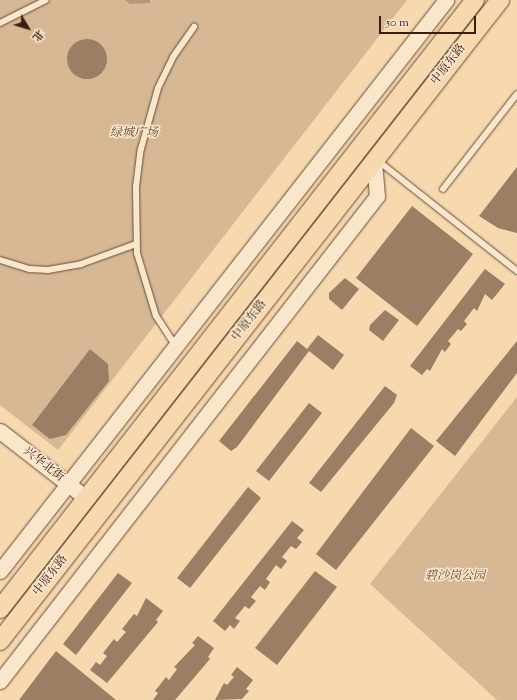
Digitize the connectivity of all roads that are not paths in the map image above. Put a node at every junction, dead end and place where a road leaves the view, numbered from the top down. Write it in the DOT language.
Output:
graph roads {
  1 [pos="46,0"];
  2 [pos="446,0"];
  3 [pos="475,0"];
  4 [pos="500,0"];
  5 [pos="0,23"];
  6 [pos="194,27"];
  7 [pos="517,94"];
  8 [pos="375,160"];
  9 [pos="443,189"];
  10 [pos="136,244"];
  11 [pos="0,260"];
  12 [pos="517,271"];
  13 [pos="175,346"];
  14 [pos="0,431"];
  15 [pos="68,484"];
  16 [pos="86,498"];
  17 [pos="0,571"];
  18 [pos="0,609"];
  19 [pos="0,641"];
  20 [pos="0,681"];
  1 -- 5 [label="lane"];
  2 -- 13 [label="street"];
  3 -- 16 [label="main road, 中原东路"];
  4 -- 8 [label="main road, 中原东路"];
  6 -- 10 [label="lane"];
  7 -- 9 [label="lane"];
  8 -- 12 [label="lane"];
  8 -- 19 [label="main road, 中原东路"];
  8 -- 20 [label="street"];
  10 -- 11 [label="lane"];
  10 -- 13 [label="lane"];
  13 -- 15 [label="street"];
  14 -- 15 [label="street, 兴华北街"];
  15 -- 16 [label="street, 兴华北街"];
  15 -- 17 [label="street"];
  16 -- 18 [label="main road, 中原东路"];
}
